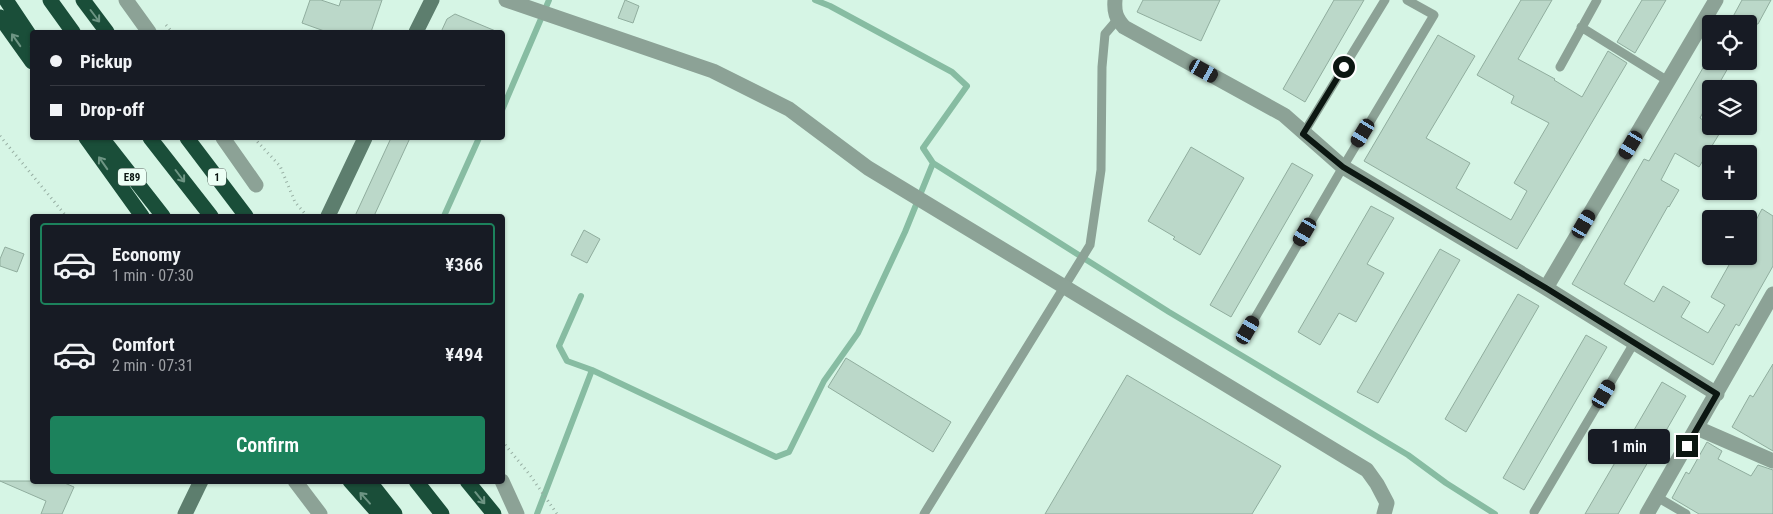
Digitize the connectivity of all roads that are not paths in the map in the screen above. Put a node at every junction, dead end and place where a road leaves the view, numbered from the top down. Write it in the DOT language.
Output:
graph roads {
  1 [pos="6,0"];
  2 [pos="50,0"];
  3 [pos="82,0"];
  4 [pos="126,0"];
  5 [pos="432,0"];
  6 [pos="506,0"];
  7 [pos="1115,0"];
  8 [pos="1385,0"];
  9 [pos="1407,0"];
  10 [pos="1597,0"];
  11 [pos="1716,0"];
  12 [pos="0,17"];
  13 [pos="1117,20"];
  14 [pos="1581,28"];
  15 [pos="72,30"];
  16 [pos="105,30"];
  17 [pos="148,30"];
  18 [pos="417,30"];
  19 [pos="30,36"];
  20 [pos="30,59"];
  21 [pos="1560,67"];
  22 [pos="1668,81"];
  23 [pos="1303,134"];
  24 [pos="87,140"];
  25 [pos="104,140"];
  26 [pos="152,140"];
  27 [pos="189,140"];
  28 [pos="223,140"];
  29 [pos="364,140"];
  30 [pos="1343,167"];
  31 [pos="256,185"];
  32 [pos="141,214"];
  33 [pos="161,214"];
  34 [pos="208,214"];
  35 [pos="244,214"];
  36 [pos="329,214"];
  37 [pos="1065,287"];
  38 [pos="1546,288"];
  39 [pos="1771,303"];
  40 [pos="1248,330"];
  41 [pos="1634,343"];
  42 [pos="1717,394"];
  43 [pos="1697,428"];
  44 [pos="1773,461"];
  45 [pos="200,484"];
  46 [pos="297,484"];
  47 [pos="353,484"];
  48 [pos="371,484"];
  49 [pos="418,484"];
  50 [pos="469,484"];
  51 [pos="504,484"];
  52 [pos="1657,497"];
  53 [pos="1534,512"];
  54 [pos="186,514"];
  55 [pos="320,514"];
  56 [pos="379,514"];
  57 [pos="395,514"];
  58 [pos="442,514"];
  59 [pos="494,514"];
  60 [pos="517,514"];
  61 [pos="924,514"];
  62 [pos="1384,514"];
  63 [pos="1647,514"];
  64 [pos="1686,514"];
  1 -- 19 [label="highway"];
  2 -- 15 [label="highway"];
  3 -- 16 [label="highway, one-way"];
  4 -- 17 [label="street"];
  5 -- 18 [label="street"];
  6 -- 37 [label="street"];
  7 -- 13 [label="street"];
  8 -- 23 [label="lane"];
  9 -- 30 [label="lane"];
  10 -- 14 [label="lane"];
  11 -- 22 [label="street"];
  20 -- 12 [label="highway, one-way"];
  13 -- 23 [label="street"];
  13 -- 37 [label="lane"];
  14 -- 21 [label="lane"];
  14 -- 22 [label="lane"];
  22 -- 38 [label="street"];
  23 -- 30 [label="street"];
  32 -- 24 [label="highway, one-way"];
  25 -- 33 [label="highway, E89"];
  26 -- 34 [label="highway, one-way"];
  27 -- 35 [label="highway, 1"];
  28 -- 31 [label="street"];
  29 -- 36 [label="street"];
  30 -- 38 [label="street"];
  30 -- 40 [label="lane"];
  37 -- 61 [label="lane"];
  37 -- 62 [label="street"];
  38 -- 41 [label="street"];
  39 -- 42 [label="street"];
  41 -- 42 [label="street"];
  41 -- 53 [label="lane"];
  42 -- 43 [label="street"];
  43 -- 44 [label="street"];
  43 -- 52 [label="street"];
  45 -- 54 [label="street"];
  46 -- 55 [label="street"];
  56 -- 47 [label="highway, one-way"];
  48 -- 57 [label="highway"];
  49 -- 58 [label="highway"];
  50 -- 59 [label="highway, one-way"];
  51 -- 60 [label="street"];
  52 -- 63 [label="street"];
  52 -- 64 [label="lane"];
}
